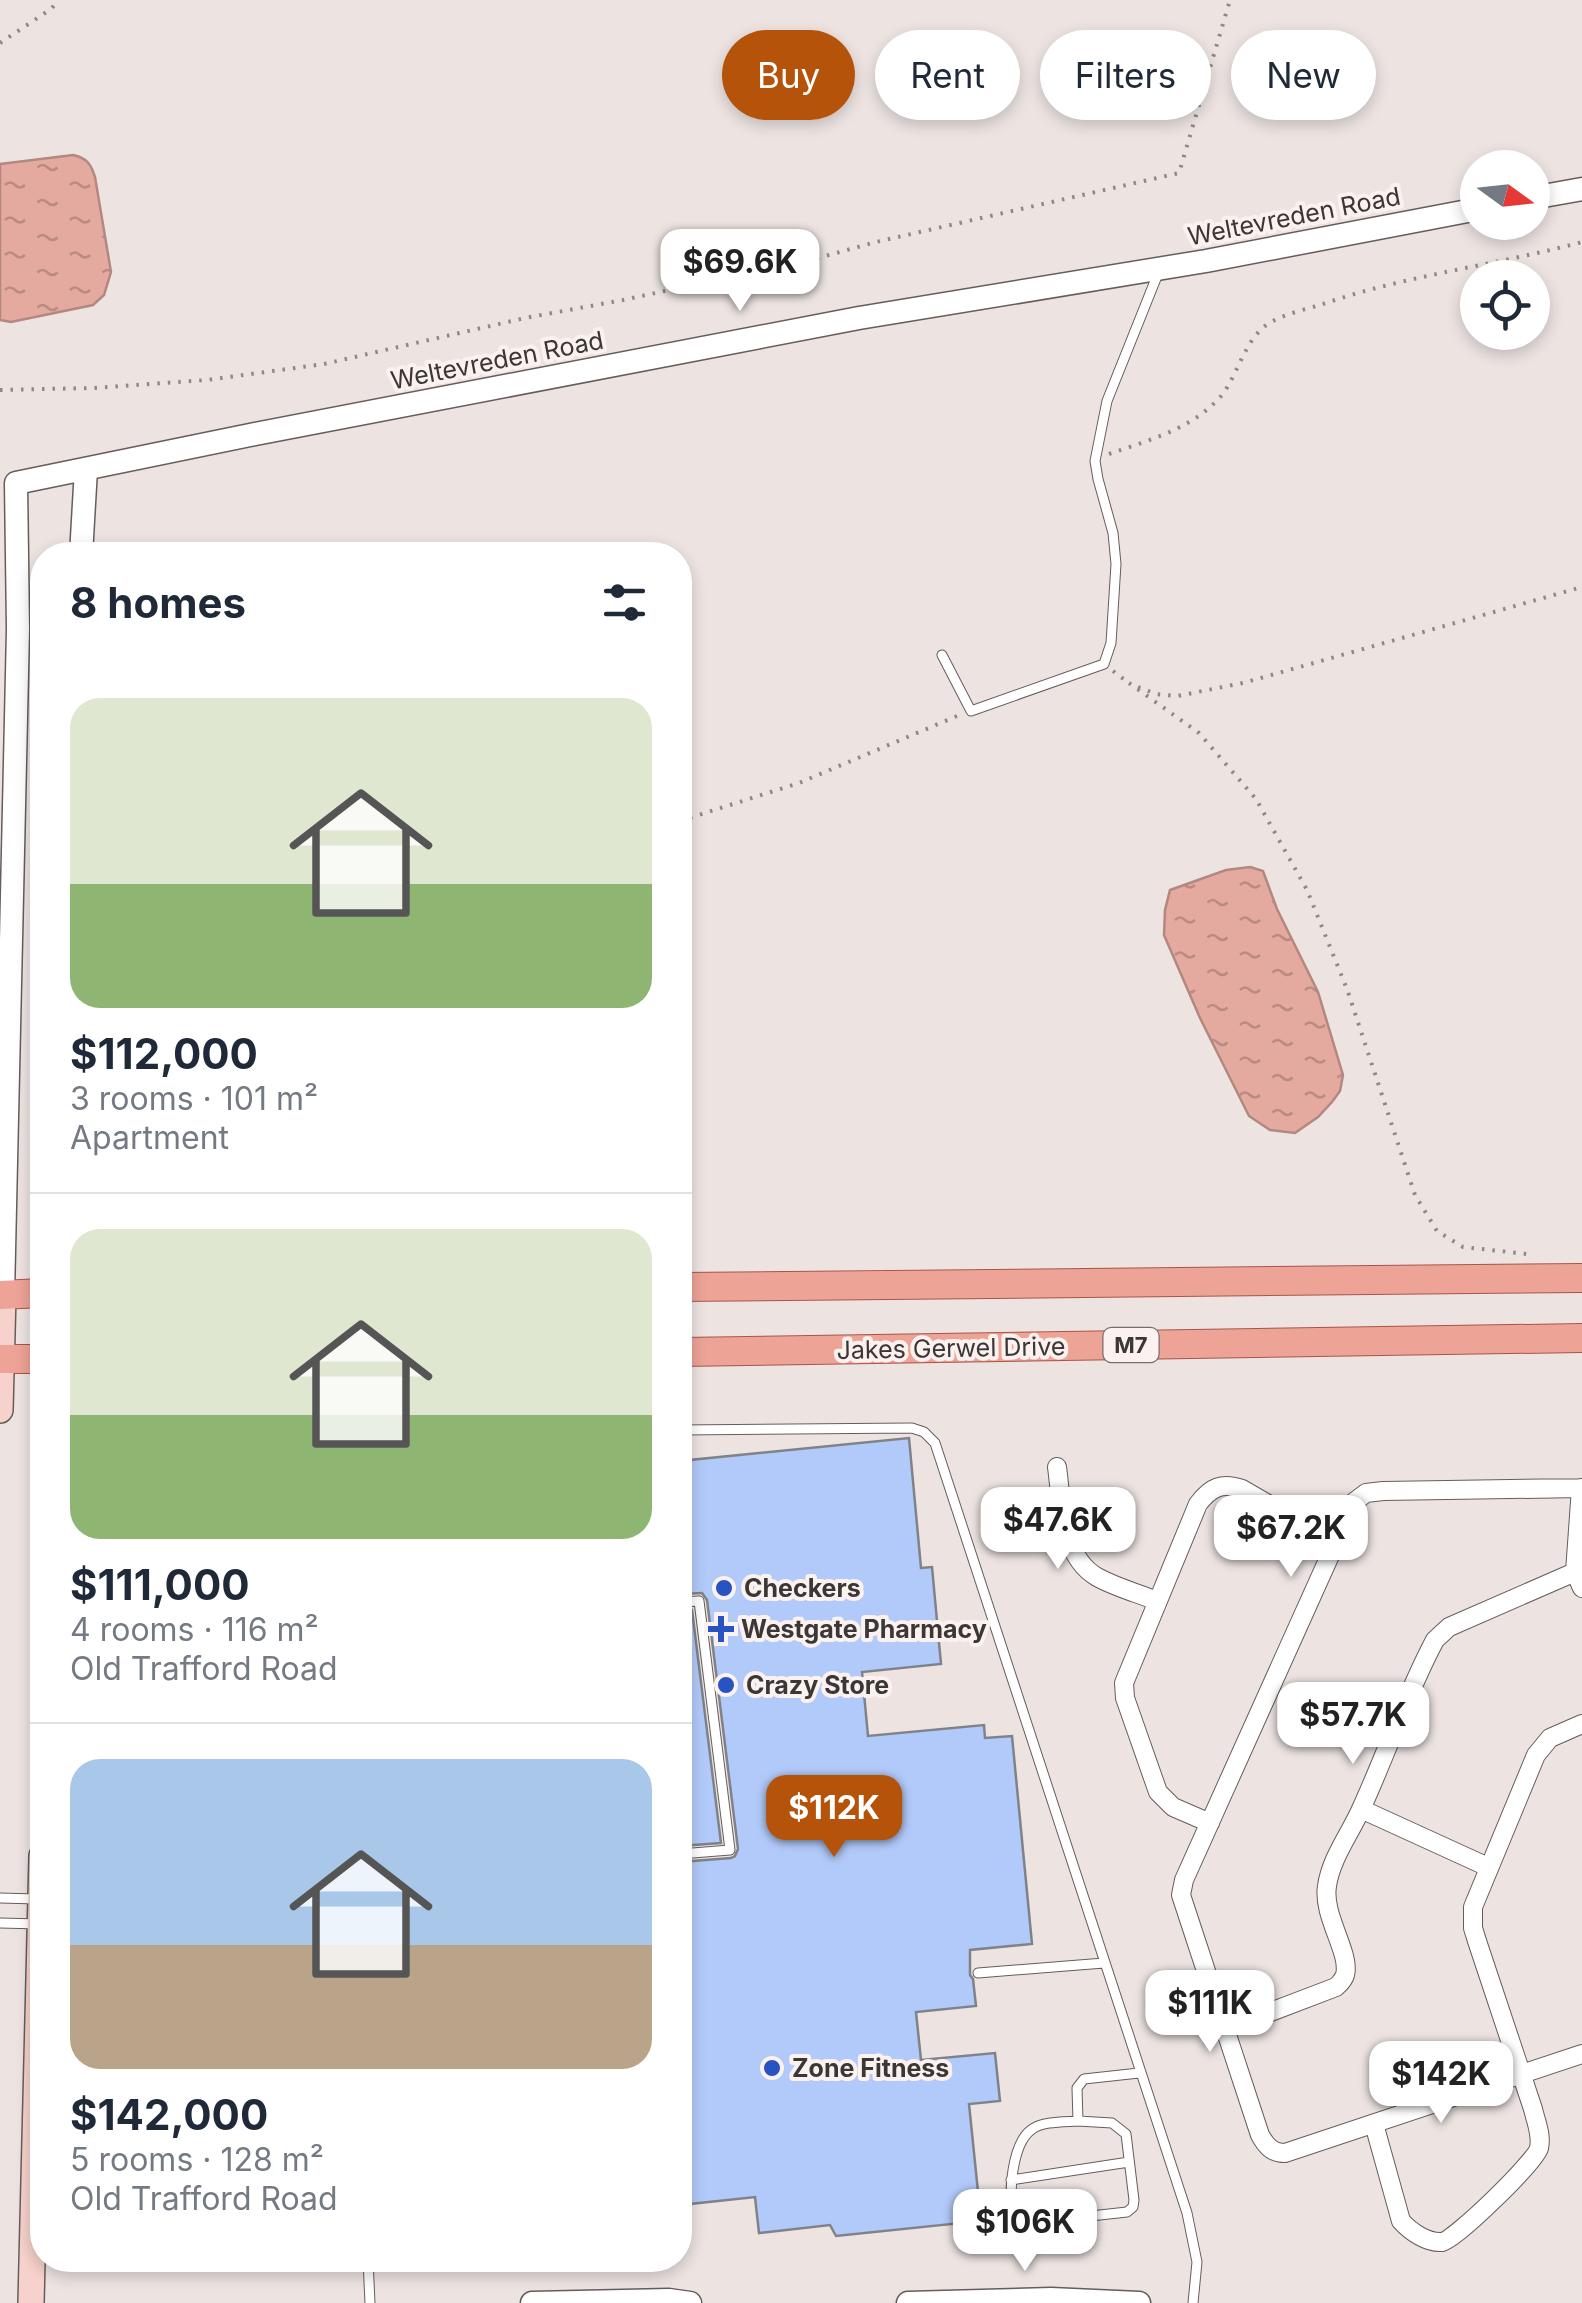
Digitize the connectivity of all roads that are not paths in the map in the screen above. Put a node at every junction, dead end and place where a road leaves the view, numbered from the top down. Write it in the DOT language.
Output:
graph roads {
  1 [pos="1582,189"];
  2 [pos="1550,195"];
  3 [pos="1460,212"];
  4 [pos="1160,269"];
  5 [pos="86,469"];
  6 [pos="8,485"];
  7 [pos="0,539"];
  8 [pos="82,542"];
  9 [pos="17,578"];
  10 [pos="942,655"];
  11 [pos="1582,1278"];
  12 [pos="692,1287"];
  13 [pos="30,1294"];
  14 [pos="1,1295"];
  15 [pos="1582,1338"];
  16 [pos="692,1352"];
  17 [pos="1,1360"];
  18 [pos="30,1360"];
  19 [pos="0,1410"];
  20 [pos="692,1430"];
  21 [pos="1058,1467"];
  22 [pos="1581,1488"];
  23 [pos="1334,1542"];
  24 [pos="1578,1580"];
  25 [pos="692,1601"];
  26 [pos="1157,1601"];
  27 [pos="1582,1724"];
  28 [pos="1362,1808"];
  29 [pos="1210,1823"];
  30 [pos="692,1853"];
  31 [pos="1488,1868"];
  32 [pos="0,1898"];
  33 [pos="30,1907"];
  34 [pos="30,1914"];
  35 [pos="0,1922"];
  36 [pos="1104,1963"];
  37 [pos="978,1973"];
  38 [pos="1226,2028"];
  39 [pos="1582,2054"];
  40 [pos="1140,2072"];
  41 [pos="1522,2075"];
  42 [pos="1078,2121"];
  43 [pos="1374,2124"];
  44 [pos="1129,2162"];
  45 [pos="1011,2180"];
  46 [pos="32,2272"];
  47 [pos="369,2272"];
  48 [pos="31,2303"];
  49 [pos="370,2303"];
  50 [pos="532,2303"];
  51 [pos="690,2303"];
  52 [pos="908,2303"];
  53 [pos="1139,2303"];
  54 [pos="1193,2303"];
  1 -- 2 [label="street"];
  3 -- 4 [label="street, Weltevreden Road"];
  4 -- 5 [label="street, Weltevreden Road"];
  4 -- 10 [label="lane"];
  5 -- 6 [label="street, Weltevreden Road"];
  5 -- 8 [label="street"];
  6 -- 9 [label="street"];
  7 -- 9 [label="street"];
  9 -- 14 [label="street"];
  11 -- 12 [label="main road"];
  13 -- 14 [label="main road"];
  14 -- 17 [label="main road"];
  15 -- 16 [label="main road, Jakes Gerwel Drive / M7"];
  17 -- 18 [label="main road"];
  17 -- 19 [label="main road"];
  20 -- 36 [label="lane"];
  21 -- 26 [label="street"];
  22 -- 23 [label="street"];
  22 -- 24 [label="street"];
  23 -- 26 [label="street"];
  23 -- 29 [label="street"];
  24 -- 28 [label="street"];
  25 -- 30 [label="lane"];
  26 -- 29 [label="street"];
  27 -- 31 [label="street"];
  28 -- 31 [label="street"];
  28 -- 38 [label="street"];
  29 -- 38 [label="street"];
  31 -- 41 [label="street"];
  32 -- 33 [label="lane"];
  34 -- 35 [label="lane"];
  36 -- 37 [label="lane"];
  36 -- 40 [label="lane"];
  38 -- 43 [label="street"];
  39 -- 41 [label="street"];
  40 -- 42 [label="lane"];
  40 -- 54 [label="lane"];
  41 -- 43 [label="street"];
  41 -- 43 [label="street"];
  42 -- 44 [label="lane"];
  42 -- 45 [label="lane"];
  44 -- 45 [label="lane"];
  44 -- 45 [label="lane"];
  46 -- 48 [label="main road"];
  47 -- 49 [label="lane"];
  50 -- 51 [label="street"];
  52 -- 53 [label="street"];
}
